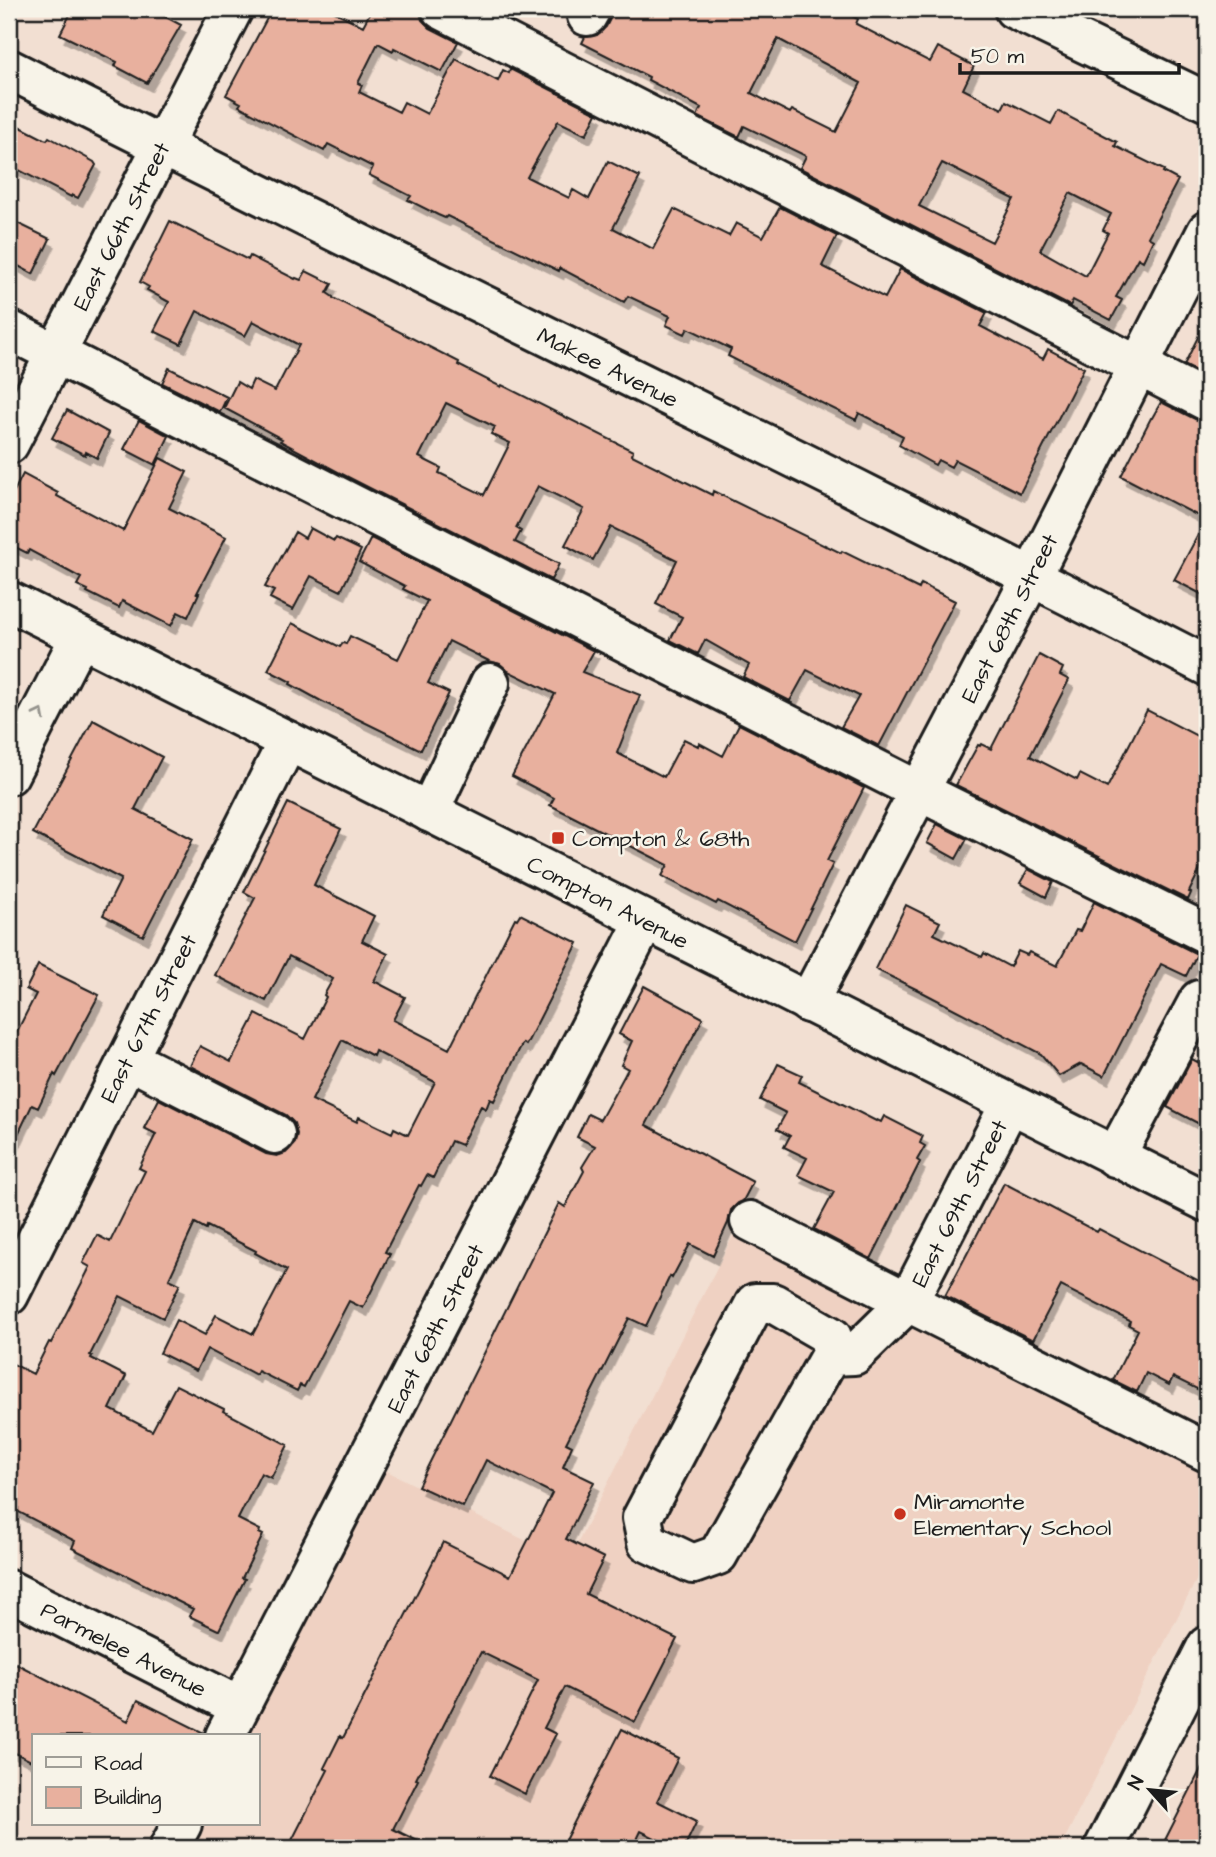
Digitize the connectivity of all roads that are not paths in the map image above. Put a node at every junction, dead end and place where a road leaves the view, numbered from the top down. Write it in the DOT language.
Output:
graph roads {
  1 [pos="233,9"];
  2 [pos="441,9"];
  3 [pos="1014,9"];
  4 [pos="9,69"];
  5 [pos="1207,102"];
  6 [pos="163,147"];
  7 [pos="1207,232"];
  8 [pos="9,330"];
  9 [pos="56,353"];
  10 [pos="1138,367"];
  11 [pos="1207,401"];
  12 [pos="9,444"];
  13 [pos="1032,576"];
  14 [pos="9,601"];
  15 [pos="80,637"];
  16 [pos="1207,666"];
  17 [pos="490,683"];
  18 [pos="288,741"];
  19 [pos="9,775"];
  20 [pos="919,790"];
  21 [pos="429,813"];
  22 [pos="645,921"];
  23 [pos="1207,934"];
  24 [pos="808,1003"];
  25 [pos="1207,1004"];
  26 [pos="128,1059"];
  27 [pos="1010,1104"];
  28 [pos="275,1135"];
  29 [pos="1115,1157"];
  30 [pos="1207,1202"];
  31 [pos="750,1221"];
  32 [pos="9,1295"];
  33 [pos="908,1302"];
  34 [pos="830,1356"];
  35 [pos="1207,1452"];
  36 [pos="9,1590"];
  37 [pos="1207,1646"];
  38 [pos="233,1722"];
  39 [pos="181,1826"];
  40 [pos="169,1848"];
  41 [pos="1104,1848"];
  1 -- 6 [label="street, East 66th Street"];
  2 -- 10 [label="street"];
  3 -- 5 [label="street"];
  4 -- 6 [label="street, Makee Avenue"];
  6 -- 9 [label="street, East 66th Street"];
  6 -- 13 [label="street, Makee Avenue"];
  7 -- 10 [label="street, East 68th Street"];
  8 -- 9 [label="street"];
  9 -- 12 [label="street, East 66th Street"];
  9 -- 20 [label="street"];
  10 -- 11 [label="street"];
  10 -- 13 [label="street, East 68th Street"];
  13 -- 16 [label="street, Makee Avenue"];
  13 -- 20 [label="street, East 68th Street"];
  14 -- 15 [label="street, Compton Avenue"];
  15 -- 18 [label="street, Compton Avenue"];
  19 -- 15 [label="street, one-way"];
  17 -- 21 [label="street"];
  18 -- 21 [label="street, Compton Avenue"];
  18 -- 26 [label="street, East 67th Street"];
  20 -- 23 [label="street"];
  20 -- 24 [label="street, East 68th Street"];
  21 -- 22 [label="street, Compton Avenue"];
  22 -- 24 [label="street, Compton Avenue"];
  22 -- 38 [label="street, East 68th Street"];
  24 -- 27 [label="street, Compton Avenue"];
  25 -- 29 [label="street"];
  26 -- 28 [label="street"];
  26 -- 32 [label="street, East 67th Street"];
  27 -- 29 [label="street, Compton Avenue"];
  27 -- 33 [label="street, East 69th Street"];
  29 -- 30 [label="street, Compton Avenue"];
  31 -- 33 [label="street"];
  33 -- 34 [label="street, East 69th Street"];
  33 -- 35 [label="street"];
  34 -- 34 [label="street"];
  36 -- 38 [label="street, Parmelee Avenue"];
  37 -- 41 [label="street"];
  39 -- 40 [label="street"];
}
